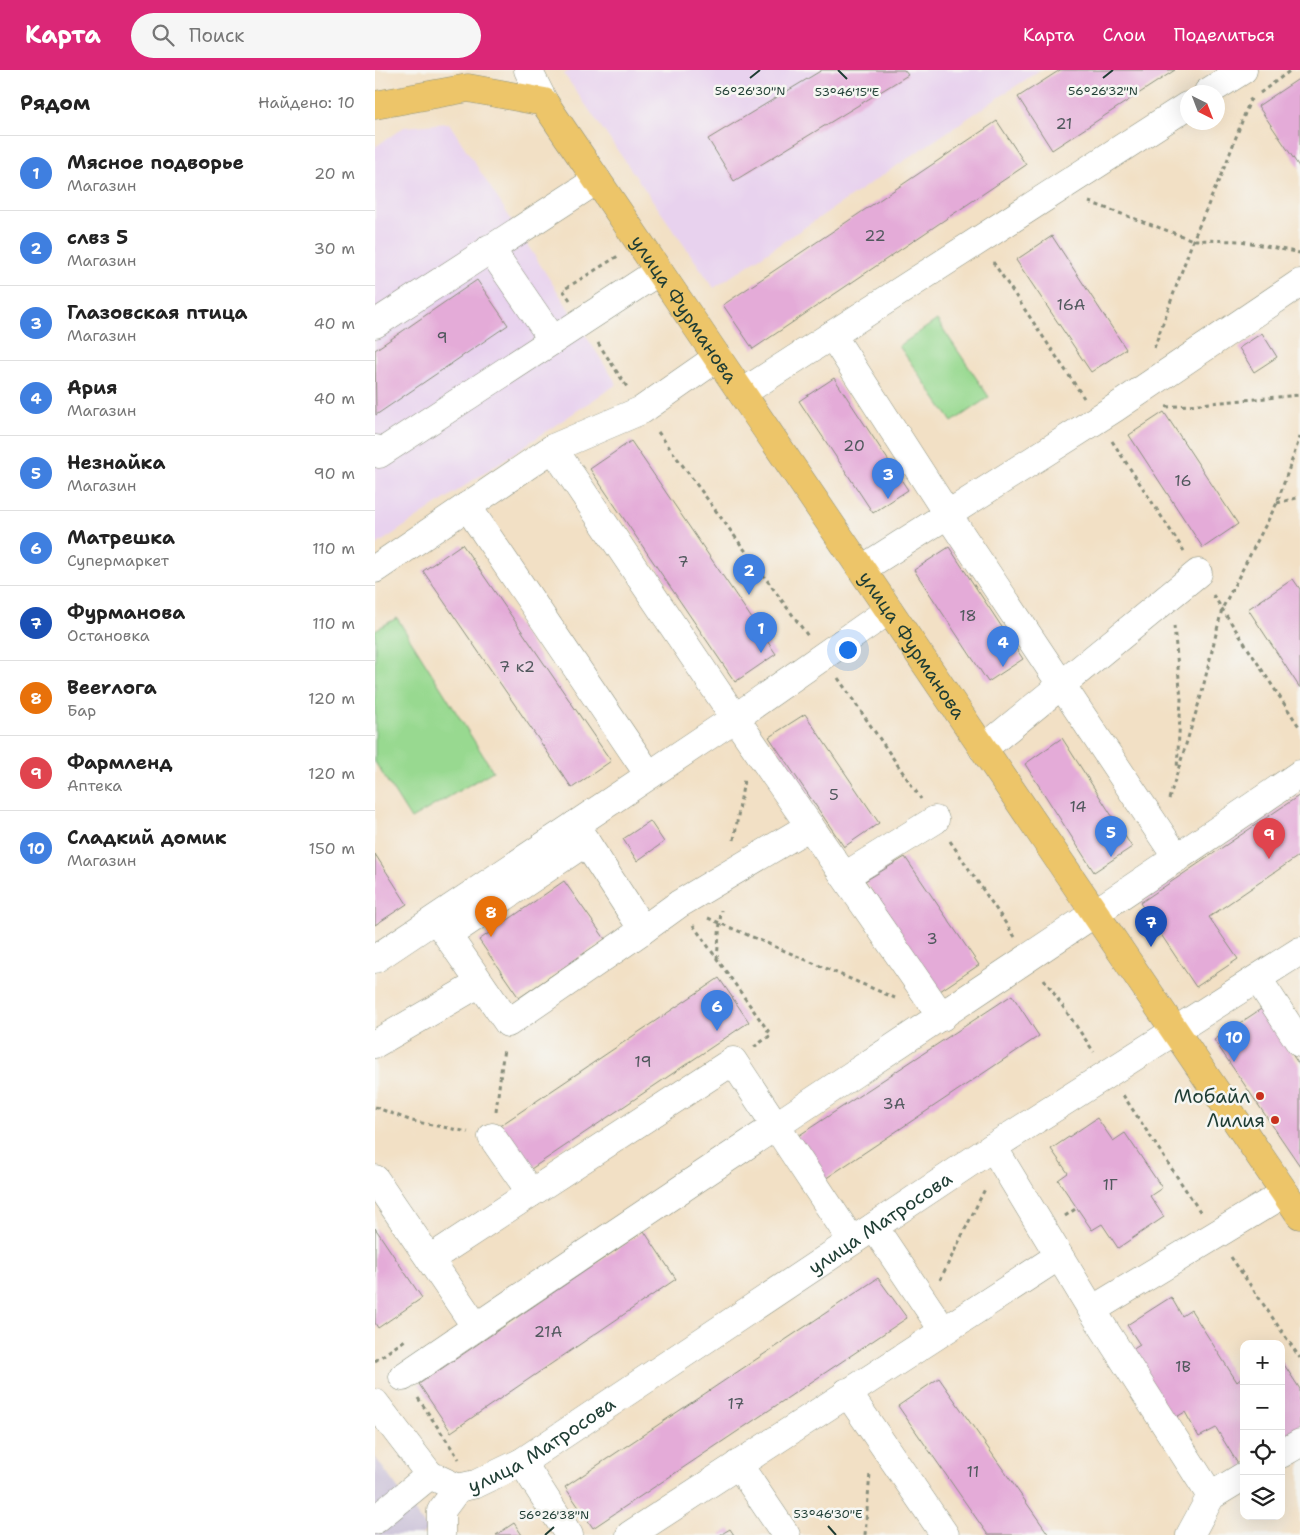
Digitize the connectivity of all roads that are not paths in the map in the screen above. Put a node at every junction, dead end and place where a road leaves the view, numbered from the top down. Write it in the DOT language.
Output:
graph roads {
  1 [pos="528,70"];
  2 [pos="1243,70"];
  3 [pos="1219,85"];
  4 [pos="544,102"];
  5 [pos="375,105"];
  6 [pos="1180,111"];
  7 [pos="597,180"];
  8 [pos="491,248"];
  9 [pos="659,271"];
  10 [pos="1300,283"];
  11 [pos="375,324"];
  12 [pos="832,335"];
  13 [pos="553,340"];
  14 [pos="718,357"];
  15 [pos="742,393"];
  16 [pos="553,448"];
  17 [pos="375,449"];
  18 [pos="467,506"];
  19 [pos="948,515"];
  20 [pos="375,569"];
  21 [pos="862,570"];
  22 [pos="1189,581"];
  23 [pos="889,610"];
  24 [pos="1063,686"];
  25 [pos="735,718"];
  26 [pos="983,749"];
  27 [pos="1300,774"];
  28 [pos="649,775"];
  29 [pos="935,820"];
  30 [pos="810,826"];
  31 [pos="581,834"];
  32 [pos="1177,858"];
  33 [pos="845,876"];
  34 [pos="1095,914"];
  35 [pos="442,927"];
  36 [pos="643,930"];
  37 [pos="1300,952"];
  38 [pos="375,959"];
  39 [pos="1257,979"];
  40 [pos="480,983"];
  41 [pos="942,1017"];
  42 [pos="1175,1031"];
  43 [pos="1300,1043"];
  44 [pos="375,1044"];
  45 [pos="775,1126"];
  46 [pos="492,1137"];
  47 [pos="993,1147"];
  48 [pos="375,1179"];
  49 [pos="531,1192"];
  50 [pos="1285,1193"];
  51 [pos="1300,1215"];
  52 [pos="863,1234"];
  53 [pos="1059,1256"];
  54 [pos="430,1259"];
  55 [pos="1092,1310"];
  56 [pos="476,1327"];
  57 [pos="943,1330"];
  58 [pos="403,1377"];
  59 [pos="847,1392"];
  60 [pos="375,1403"];
  61 [pos="1300,1443"];
  62 [pos="1285,1452"];
  63 [pos="522,1462"];
  64 [pos="738,1464"];
  65 [pos="430,1475"];
  66 [pos="1240,1478"];
  67 [pos="467,1486"];
  68 [pos="1211,1496"];
  69 [pos="375,1520"];
  70 [pos="441,1535"];
  71 [pos="569,1535"];
  72 [pos="630,1535"];
  73 [pos="786,1535"];
  74 [pos="945,1535"];
  75 [pos="1190,1535"];
  1 -- 4 [label="street, улица Фурманова"];
  2 -- 3 [label="street"];
  4 -- 5 [label="main road"];
  4 -- 7 [label="main road, улица Фурманова"];
  6 -- 12 [label="street"];
  7 -- 8 [label="street"];
  7 -- 9 [label="main road, улица Фурманова"];
  8 -- 11 [label="street"];
  8 -- 13 [label="street"];
  9 -- 13 [label="street"];
  9 -- 14 [label="main road, улица Фурманова"];
  10 -- 19 [label="street"];
  12 -- 15 [label="street"];
  12 -- 19 [label="street"];
  13 -- 17 [label="street"];
  14 -- 15 [label="main road, улица Фурманова"];
  14 -- 16 [label="street"];
  15 -- 21 [label="main road, улица Фурманова"];
  16 -- 18 [label="street"];
  16 -- 25 [label="street"];
  18 -- 20 [label="street"];
  18 -- 28 [label="street"];
  19 -- 21 [label="street"];
  19 -- 24 [label="street"];
  21 -- 23 [label="main road, улица Фурманова"];
  22 -- 24 [label="street"];
  23 -- 25 [label="street"];
  23 -- 26 [label="main road, улица Фурманова"];
  24 -- 26 [label="street"];
  24 -- 32 [label="street"];
  25 -- 28 [label="street"];
  25 -- 30 [label="street"];
  26 -- 34 [label="main road, улица Фурманова"];
  27 -- 32 [label="street"];
  28 -- 31 [label="street"];
  29 -- 33 [label="street"];
  30 -- 33 [label="street"];
  30 -- 36 [label="street"];
  31 -- 35 [label="street"];
  31 -- 36 [label="street"];
  32 -- 34 [label="street"];
  33 -- 41 [label="street"];
  34 -- 41 [label="street"];
  34 -- 42 [label="main road, улица Фурманова"];
  35 -- 38 [label="street"];
  35 -- 40 [label="street"];
  36 -- 40 [label="street"];
  37 -- 39 [label="street, улица Матросова"];
  39 -- 42 [label="street, улица Матросова"];
  39 -- 43 [label="street"];
  40 -- 44 [label="street"];
  41 -- 45 [label="street"];
  42 -- 47 [label="street, улица Матросова"];
  42 -- 50 [label="main road, улица Фурманова"];
  45 -- 49 [label="street"];
  45 -- 52 [label="street"];
  45 -- 56 [label="street"];
  46 -- 49 [label="street"];
  47 -- 52 [label="street, улица Матросова"];
  47 -- 53 [label="street"];
  48 -- 54 [label="street"];
  49 -- 54 [label="street"];
  50 -- 51 [label="main road, улица Фурманова"];
  50 -- 55 [label="street"];
  52 -- 57 [label="street"];
  52 -- 63 [label="street, улица Матросова"];
  53 -- 55 [label="street"];
  53 -- 57 [label="street"];
  54 -- 56 [label="street"];
  55 -- 68 [label="street"];
  56 -- 58 [label="street"];
  57 -- 59 [label="street"];
  59 -- 64 [label="street"];
  59 -- 74 [label="street"];
  60 -- 65 [label="street"];
  61 -- 62 [label="street"];
  63 -- 67 [label="street, улица Матросова"];
  63 -- 71 [label="street"];
  64 -- 72 [label="street"];
  64 -- 73 [label="street"];
  65 -- 67 [label="street"];
  65 -- 69 [label="street"];
  66 -- 68 [label="street"];
  67 -- 70 [label="street"];
  68 -- 75 [label="street"];
}
